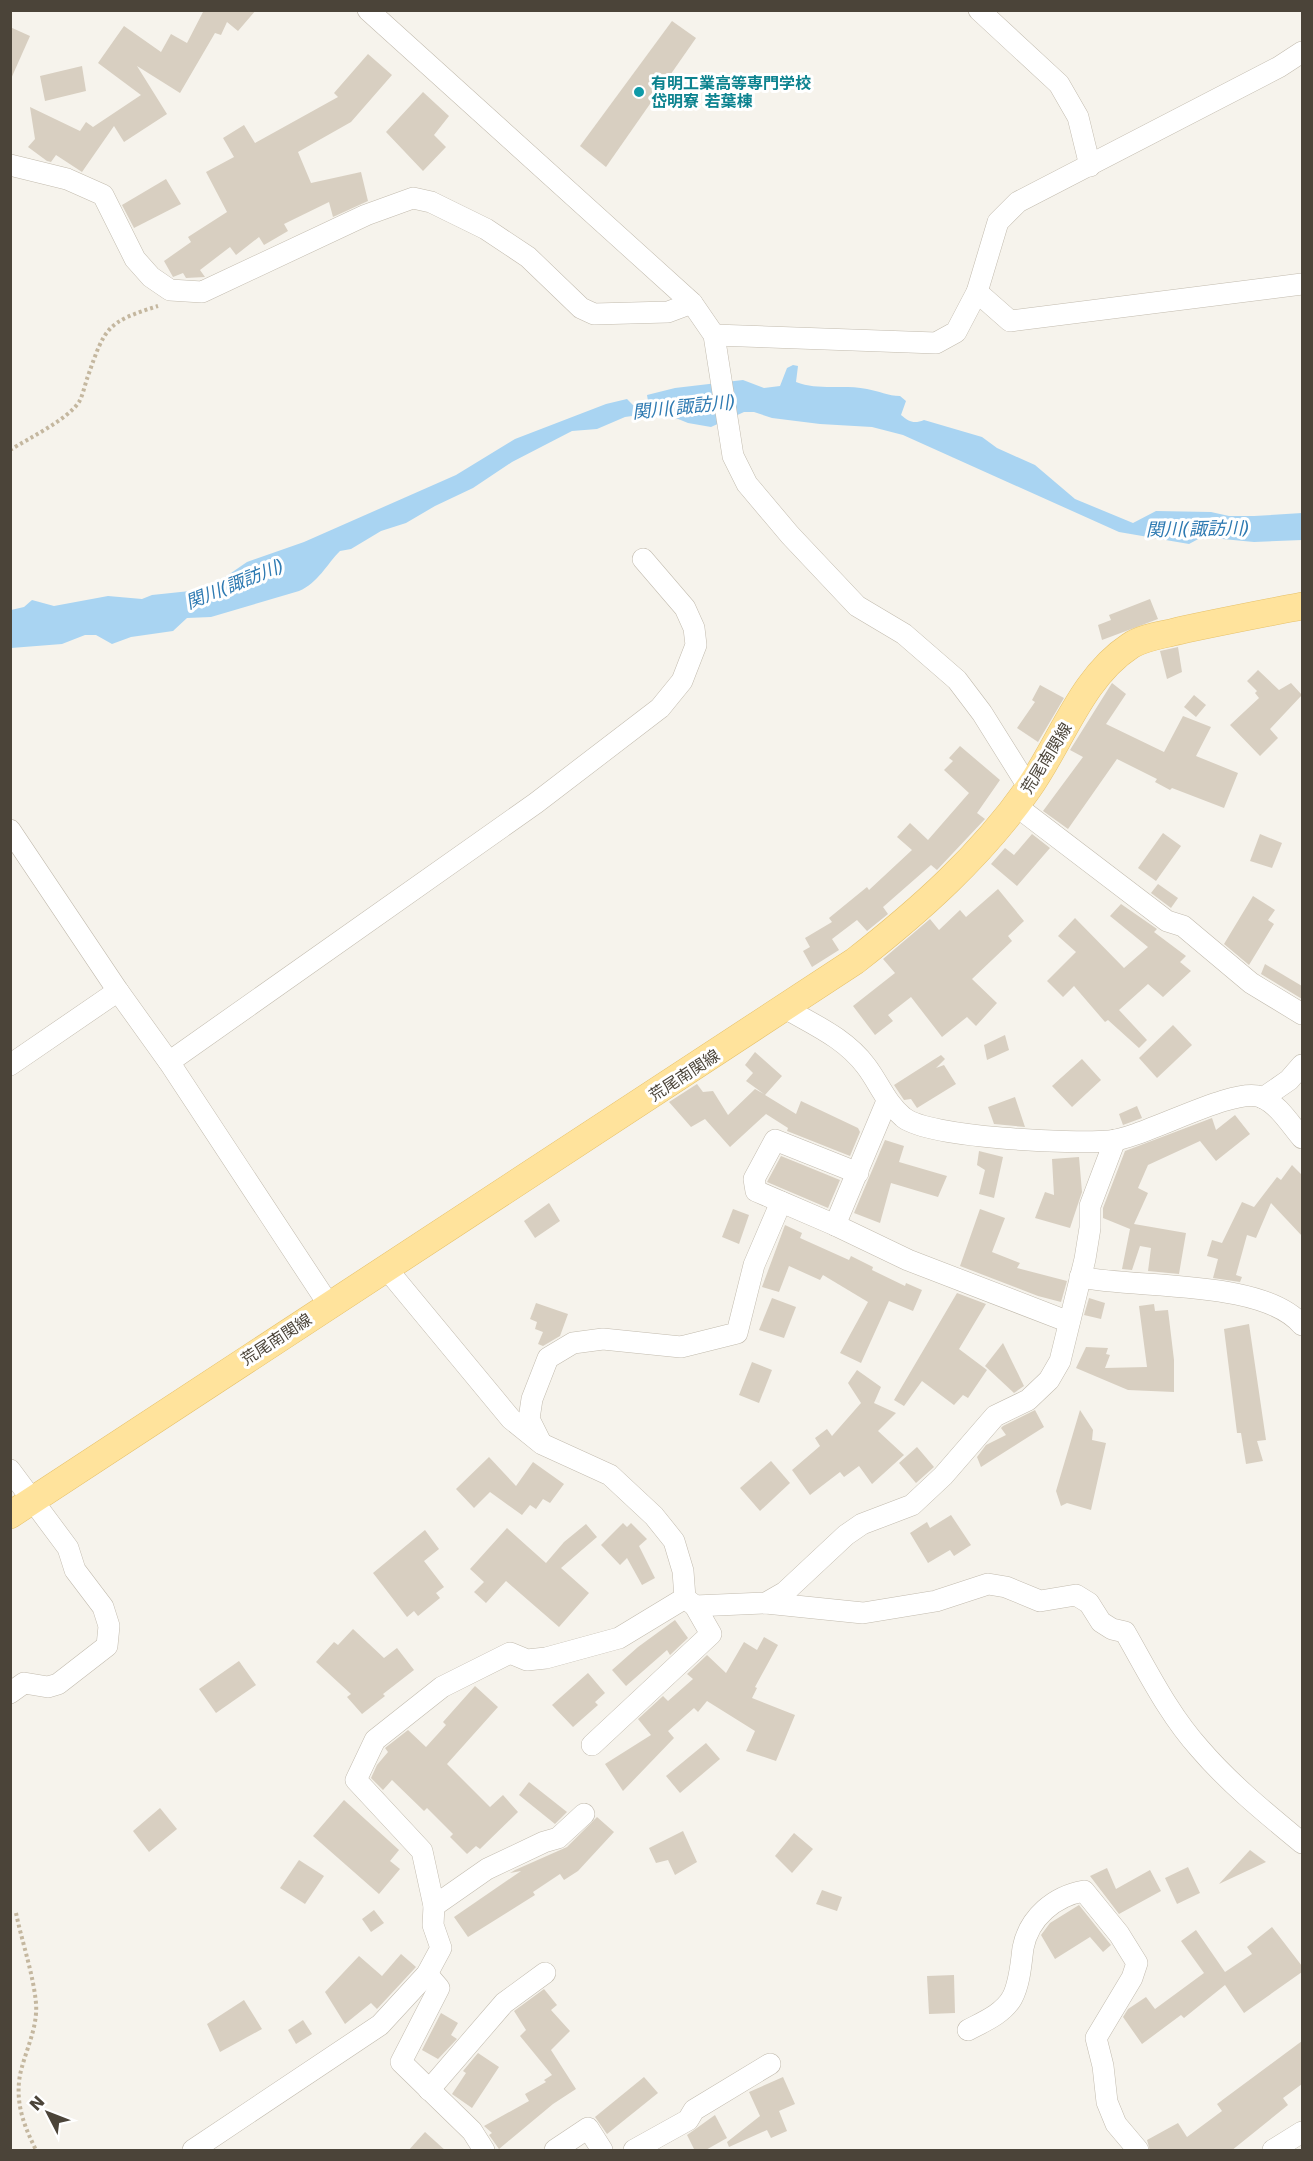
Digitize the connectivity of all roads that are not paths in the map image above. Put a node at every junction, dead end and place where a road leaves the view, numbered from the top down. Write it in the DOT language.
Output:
graph roads {
  1 [pos="368,10"];
  2 [pos="979,10"];
  3 [pos="1302,51"];
  4 [pos="10,165"];
  5 [pos="1090,166"];
  6 [pos="1302,284"];
  7 [pos="977,292"];
  8 [pos="692,303"];
  9 [pos="716,345"];
  10 [pos="643,559"];
  11 [pos="1302,606"];
  12 [pos="1022,797"];
  13 [pos="10,830"];
  14 [pos="118,991"];
  15 [pos="785,1008"];
  16 [pos="1302,1014"];
  17 [pos="169,1062"];
  18 [pos="10,1065"];
  19 [pos="1302,1065"];
  20 [pos="1263,1098"];
  21 [pos="887,1101"];
  22 [pos="1302,1138"];
  23 [pos="1115,1140"];
  24 [pos="858,1173"];
  25 [pos="781,1202"];
  26 [pos="835,1225"];
  27 [pos="386,1268"];
  28 [pos="1080,1277"];
  29 [pos="329,1305"];
  30 [pos="1069,1323"];
  31 [pos="1302,1325"];
  32 [pos="542,1444"];
  33 [pos="10,1470"];
  34 [pos="34,1500"];
  35 [pos="10,1515"];
  36 [pos="690,1602"];
  37 [pos="766,1603"];
  38 [pos="10,1693"];
  39 [pos="592,1745"];
  40 [pos="584,1814"];
  41 [pos="1302,1843"];
  42 [pos="434,1906"];
  43 [pos="544,1973"];
  44 [pos="427,1974"];
  45 [pos="968,2031"];
  46 [pos="770,2064"];
  47 [pos="429,2090"];
  48 [pos="1302,2132"];
  49 [pos="193,2151"];
  50 [pos="484,2151"];
  51 [pos="555,2151"];
  52 [pos="602,2151"];
  53 [pos="634,2151"];
  54 [pos="1138,2151"];
  55 [pos="1273,2151"];
  1 -- 8 [label="street"];
  2 -- 5 [label="street"];
  3 -- 5 [label="street"];
  4 -- 8 [label="street"];
  5 -- 7 [label="street"];
  6 -- 7 [label="street"];
  7 -- 9 [label="street"];
  8 -- 9 [label="street"];
  9 -- 12 [label="street"];
  10 -- 17 [label="street"];
  11 -- 12 [label="main road, 荒尾南関線"];
  12 -- 15 [label="main road, 荒尾南関線"];
  12 -- 16 [label="street"];
  13 -- 14 [label="street"];
  14 -- 17 [label="street"];
  14 -- 18 [label="street"];
  15 -- 21 [label="street"];
  15 -- 27 [label="main road, 荒尾南関線"];
  17 -- 29 [label="street"];
  19 -- 20 [label="street"];
  20 -- 22 [label="street"];
  20 -- 23 [label="street"];
  21 -- 23 [label="street"];
  21 -- 24 [label="street"];
  23 -- 28 [label="street"];
  24 -- 25 [label="street"];
  24 -- 26 [label="street"];
  25 -- 26 [label="street"];
  25 -- 32 [label="street"];
  26 -- 30 [label="street"];
  27 -- 29 [label="main road, 荒尾南関線"];
  27 -- 32 [label="street"];
  28 -- 30 [label="street"];
  28 -- 31 [label="street"];
  29 -- 34 [label="main road, 荒尾南関線"];
  30 -- 37 [label="street"];
  32 -- 36 [label="street"];
  33 -- 34 [label="street"];
  34 -- 35 [label="main road, 荒尾南関線"];
  34 -- 38 [label="street"];
  36 -- 37 [label="street"];
  36 -- 39 [label="street"];
  36 -- 42 [label="street"];
  37 -- 41 [label="street"];
  40 -- 42 [label="street"];
  42 -- 44 [label="street"];
  43 -- 47 [label="street"];
  44 -- 47 [label="street"];
  44 -- 49 [label="street"];
  45 -- 54 [label="street"];
  46 -- 53 [label="street"];
  47 -- 50 [label="street"];
  48 -- 55 [label="street"];
  51 -- 52 [label="street"];
}
